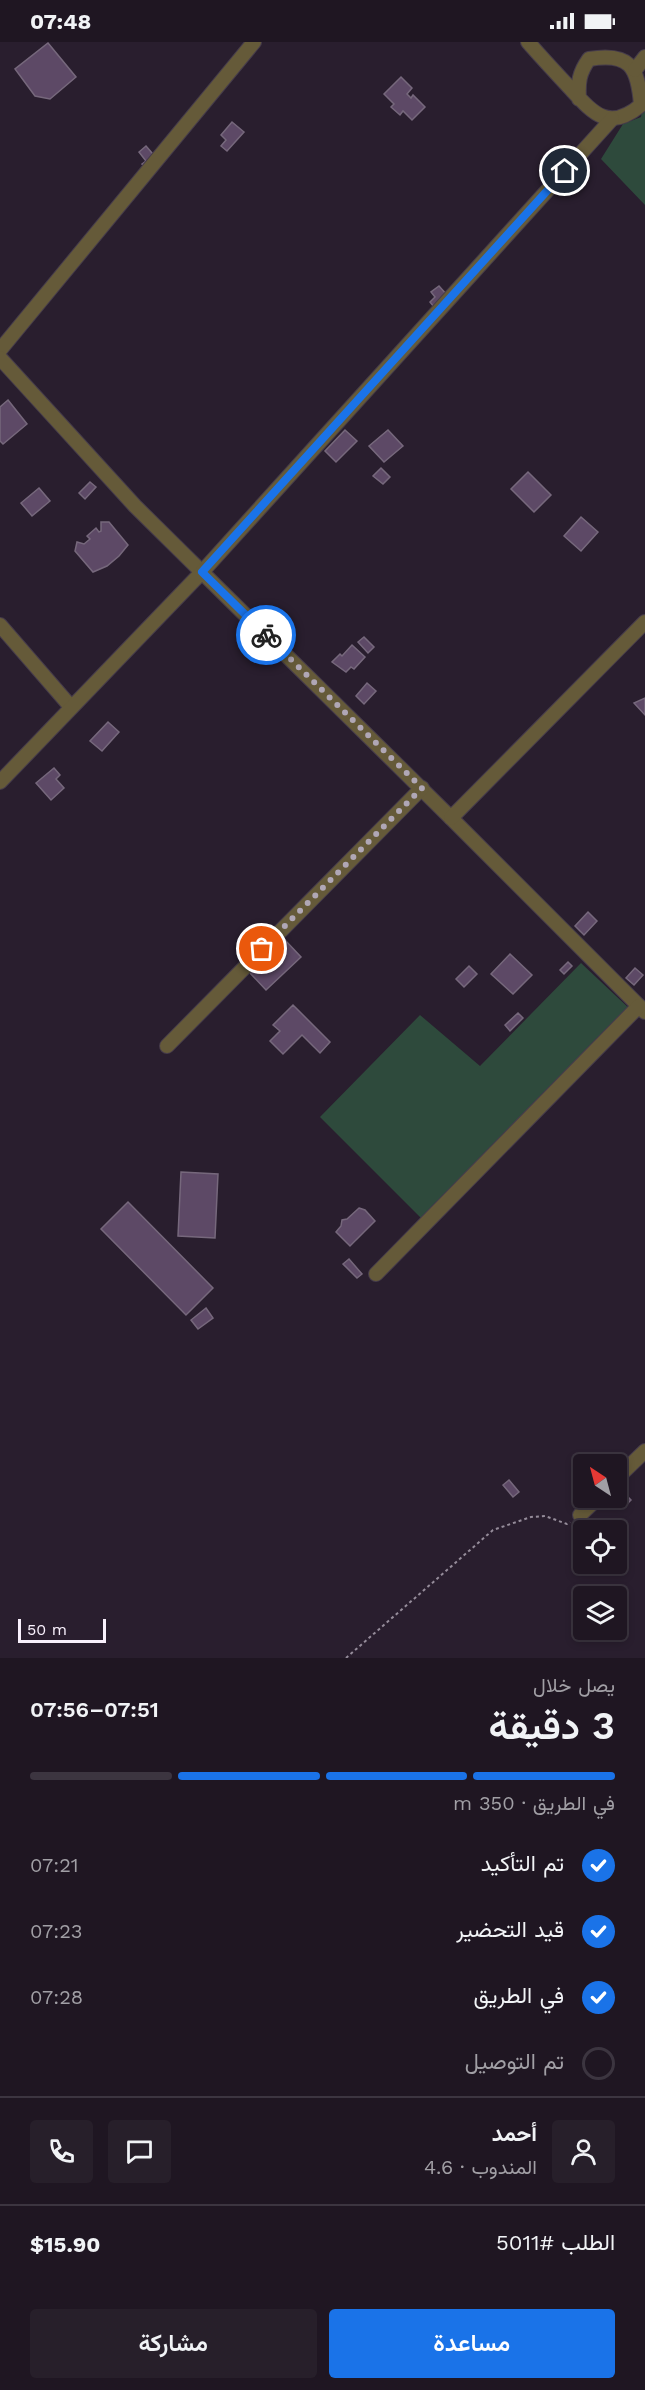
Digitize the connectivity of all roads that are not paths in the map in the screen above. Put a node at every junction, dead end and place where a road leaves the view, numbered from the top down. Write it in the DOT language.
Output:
graph roads {
  1 [pos="254,42"];
  2 [pos="528,42"];
  3 [pos="645,57"];
  4 [pos="639,79"];
  5 [pos="579,99"];
  6 [pos="612,118"];
  7 [pos="0,350"];
  8 [pos="0,358"];
  9 [pos="202,572"];
  10 [pos="645,622"];
  11 [pos="0,625"];
  12 [pos="72,707"];
  13 [pos="0,782"];
  14 [pos="422,788"];
  15 [pos="452,818"];
  16 [pos="642,1009"];
  17 [pos="167,1046"];
  18 [pos="376,1274"];
  19 [pos="645,1450"];
  20 [pos="627,1468"];
  21 [pos="587,1508"];
  22 [pos="580,1515"];
  1 -- 7 [label="street"];
  2 -- 5 [label="street"];
  3 -- 4 [label="street"];
  4 -- 5 [label="street"];
  4 -- 6 [label="street"];
  5 -- 6 [label="street"];
  6 -- 9 [label="street"];
  8 -- 9 [label="street"];
  9 -- 12 [label="street"];
  9 -- 14 [label="street"];
  10 -- 15 [label="street"];
  11 -- 12 [label="street"];
  12 -- 13 [label="street"];
  14 -- 15 [label="street"];
  14 -- 17 [label="street"];
  15 -- 16 [label="street"];
  16 -- 18 [label="street"];
  19 -- 20 [label="street"];
  21 -- 22 [label="street"];
}
